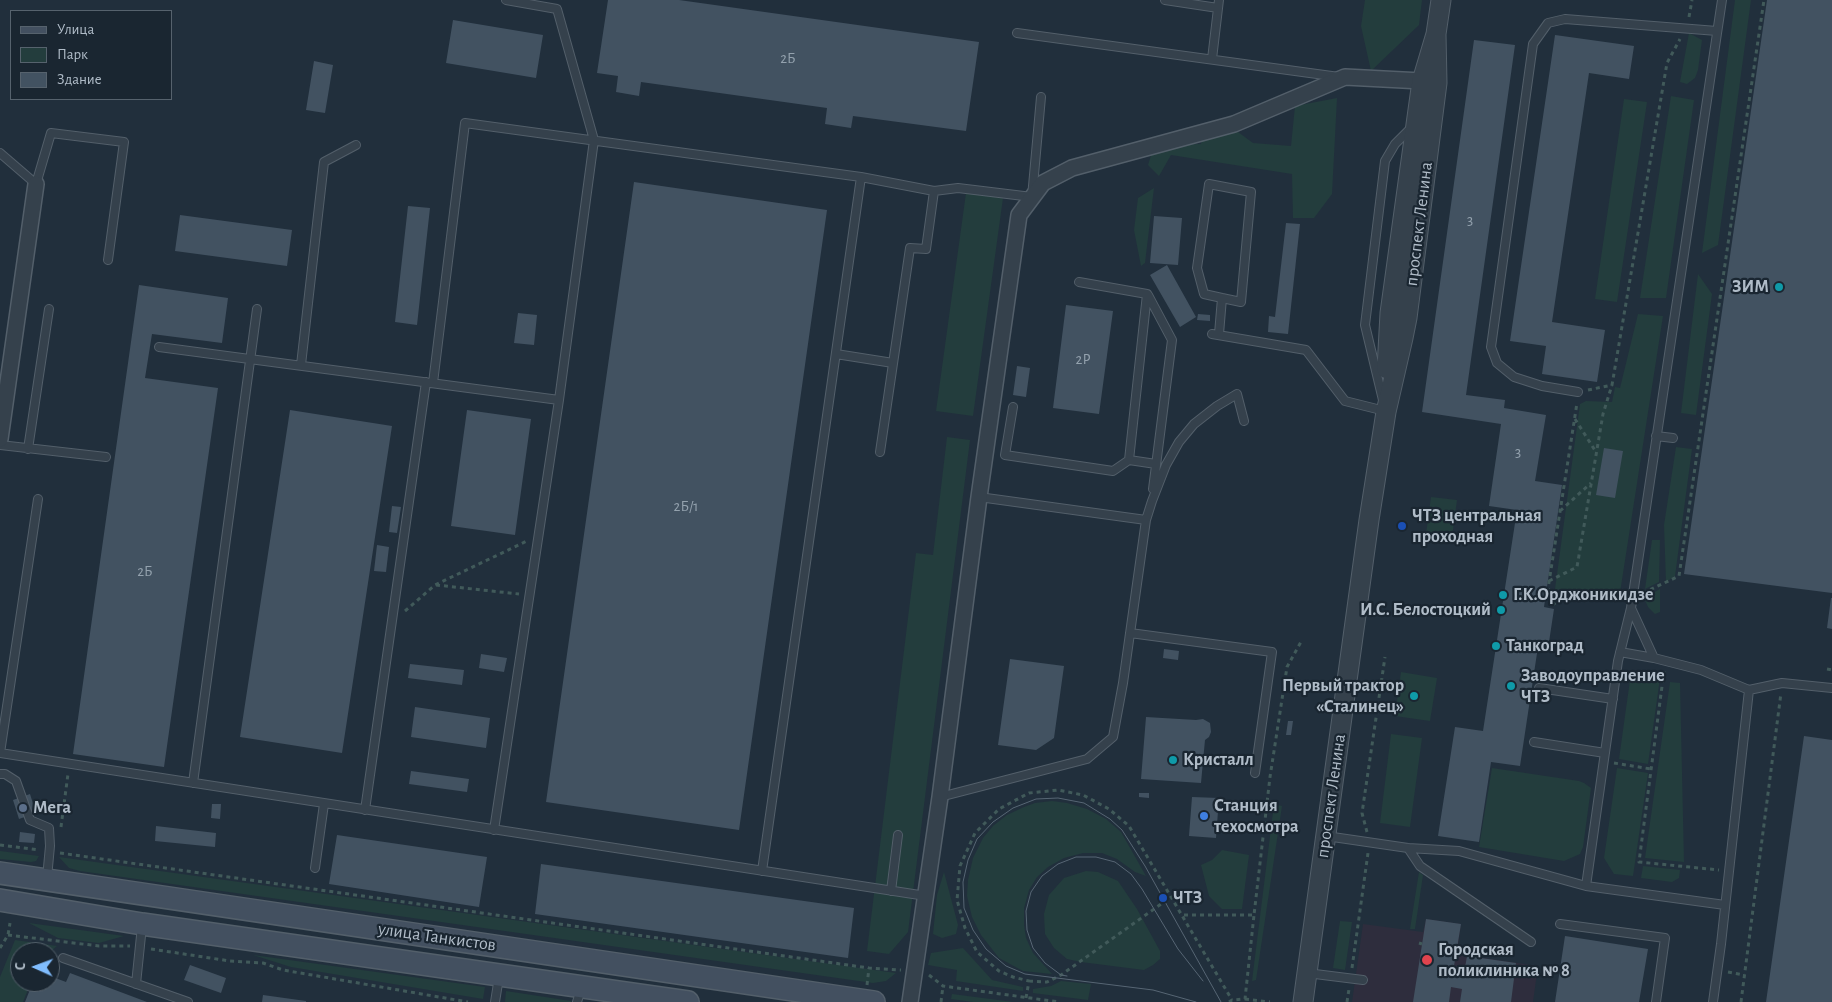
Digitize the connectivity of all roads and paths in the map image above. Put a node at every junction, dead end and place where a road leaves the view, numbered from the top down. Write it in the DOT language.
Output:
graph roads {
  1 [pos="506,0"];
  2 [pos="1165,0"];
  3 [pos="1441,0"];
  4 [pos="1692,0"];
  5 [pos="1722,0"];
  6 [pos="1764,0"];
  7 [pos="1218,4"];
  8 [pos="1686,28"];
  9 [pos="1717,31"];
  10 [pos="1017,33"];
  11 [pos="1436,34"];
  12 [pos="1212,59"];
  13 [pos="1345,78"];
  14 [pos="1422,81"];
  15 [pos="1041,97"];
  16 [pos="1435,100"];
  17 [pos="1412,131"];
  18 [pos="594,140"];
  19 [pos="356,145"];
  20 [pos="0,153"];
  21 [pos="1428,154"];
  22 [pos="861,178"];
  23 [pos="36,184"];
  24 [pos="934,191"];
  25 [pos="1032,197"];
  26 [pos="108,260"];
  27 [pos="1079,282"];
  28 [pos="1147,294"];
  29 [pos="1222,298"];
  30 [pos="48,308"];
  31 [pos="257,309"];
  32 [pos="1398,316"];
  33 [pos="159,347"];
  34 [pos="836,354"];
  35 [pos="251,359"];
  36 [pos="892,363"];
  37 [pos="301,366"];
  38 [pos="429,382"];
  39 [pos="1612,385"];
  40 [pos="1578,392"];
  41 [pos="559,400"];
  42 [pos="2,404"];
  43 [pos="1013,407"];
  44 [pos="1386,412"];
  45 [pos="1574,418"];
  46 [pos="1244,421"];
  47 [pos="1656,436"];
  48 [pos="1673,438"];
  49 [pos="0,439"];
  50 [pos="0,445"];
  51 [pos="28,449"];
  52 [pos="880,452"];
  53 [pos="1597,452"];
  54 [pos="106,457"];
  55 [pos="1129,460"];
  56 [pos="1156,464"];
  57 [pos="1592,483"];
  58 [pos="979,497"];
  59 [pos="38,499"];
  60 [pos="1152,501"];
  61 [pos="1560,511"];
  62 [pos="1146,520"];
  63 [pos="538,535"];
  64 [pos="1549,581"];
  65 [pos="435,585"];
  66 [pos="529,595"];
  67 [pos="1631,599"];
  68 [pos="1555,605"];
  69 [pos="1631,608"];
  70 [pos="392,622"];
  71 [pos="1130,633"];
  72 [pos="1302,640"];
  73 [pos="1620,652"];
  74 [pos="1654,658"];
  75 [pos="1665,660"];
  76 [pos="1827,669"];
  77 [pos="1832,670"];
  78 [pos="1782,683"];
  79 [pos="1540,688"];
  80 [pos="1832,688"];
  81 [pos="1749,690"];
  82 [pos="1613,699"];
  83 [pos="1534,742"];
  84 [pos="0,753"];
  85 [pos="1605,753"];
  86 [pos="1604,762"];
  87 [pos="68,769"];
  88 [pos="1651,769"];
  89 [pos="0,774"];
  90 [pos="1255,774"];
  91 [pos="193,783"];
  92 [pos="940,797"];
  93 [pos="324,804"];
  94 [pos="365,810"];
  95 [pos="494,830"];
  96 [pos="898,835"];
  97 [pos="1326,836"];
  98 [pos="0,845"];
  99 [pos="21,848"];
  100 [pos="1408,848"];
  101 [pos="54,852"];
  102 [pos="20,855"];
  103 [pos="315,868"];
  104 [pos="762,871"];
  105 [pos="0,872"];
  106 [pos="1729,872"];
  107 [pos="47,880"];
  108 [pos="1586,886"];
  109 [pos="891,891"];
  110 [pos="926,896"];
  111 [pos="1172,897"];
  112 [pos="0,900"];
  113 [pos="1725,905"];
  114 [pos="1183,915"];
  115 [pos="1254,915"];
  116 [pos="10,923"];
  117 [pos="142,924"];
  118 [pos="1560,924"];
  119 [pos="8,935"];
  120 [pos="1531,942"];
  121 [pos="0,948"];
  122 [pos="139,948"];
  123 [pos="63,958"];
  124 [pos="915,971"];
  125 [pos="1307,973"];
  126 [pos="500,976"];
  127 [pos="1363,980"];
  128 [pos="1029,981"];
  129 [pos="136,984"];
  130 [pos="943,986"];
  131 [pos="579,995"];
  132 [pos="1026,998"];
  133 [pos="1245,999"];
  134 [pos="1230,1001"];
  135 [pos="188,1002"];
  136 [pos="468,1002"];
  137 [pos="495,1002"];
  138 [pos="688,1002"];
  139 [pos="874,1002"];
  140 [pos="910,1002"];
  141 [pos="941,1002"];
  142 [pos="1059,1002"];
  143 [pos="1270,1002"];
  144 [pos="1303,1002"];
  145 [pos="1656,1002"];
  146 [pos="1712,1002"];
  147 [pos="1740,1002"];
  1 -- 18 [label="lane"];
  2 -- 7 [label="lane"];
  3 -- 11 [label="street, проспект Ленина"];
  4 -- 8 [label="path"];
  5 -- 9 [label="lane"];
  6 -- 67 [label="path"];
  7 -- 12 [label="lane"];
  8 -- 9 [label="lane"];
  8 -- 39 [label="path"];
  8 -- 40 [label="lane"];
  9 -- 47 [label="lane"];
  10 -- 12 [label="lane"];
  11 -- 14 [label="street, проспект Ленина"];
  11 -- 16 [label="street, проспект Ленина"];
  12 -- 13 [label="lane"];
  13 -- 14 [label="street"];
  13 -- 25 [label="street"];
  14 -- 16 [label="street"];
  14 -- 17 [label="street, проспект Ленина"];
  15 -- 25 [label="lane"];
  16 -- 21 [label="street, проспект Ленина"];
  17 -- 21 [label="lane"];
  17 -- 32 [label="street, проспект Ленина"];
  17 -- 44 [label="lane"];
  18 -- 22 [label="lane"];
  18 -- 38 [label="lane"];
  18 -- 41 [label="lane"];
  19 -- 37 [label="lane"];
  20 -- 23 [label="lane"];
  21 -- 32 [label="street, проспект Ленина"];
  22 -- 24 [label="lane"];
  22 -- 34 [label="lane"];
  23 -- 26 [label="lane"];
  23 -- 42 [label="street"];
  24 -- 25 [label="lane"];
  24 -- 36 [label="lane"];
  25 -- 58 [label="street"];
  27 -- 28 [label="lane"];
  28 -- 55 [label="lane"];
  28 -- 56 [label="lane"];
  29 -- 29 [label="lane"];
  29 -- 44 [label="lane"];
  30 -- 51 [label="lane"];
  31 -- 35 [label="lane"];
  32 -- 44 [label="street, проспект Ленина"];
  33 -- 35 [label="lane"];
  34 -- 36 [label="lane"];
  34 -- 104 [label="lane"];
  35 -- 37 [label="lane"];
  35 -- 91 [label="lane"];
  36 -- 52 [label="lane"];
  37 -- 38 [label="lane"];
  38 -- 41 [label="lane"];
  38 -- 70 [label="lane"];
  39 -- 40 [label="path"];
  39 -- 53 [label="path"];
  40 -- 45 [label="path"];
  41 -- 63 [label="lane"];
  42 -- 49 [label="street"];
  43 -- 55 [label="lane"];
  44 -- 97 [label="street, проспект Ленина"];
  45 -- 53 [label="path"];
  45 -- 61 [label="path"];
  46 -- 60 [label="lane"];
  47 -- 48 [label="lane"];
  47 -- 67 [label="lane"];
  50 -- 51 [label="lane"];
  51 -- 54 [label="lane"];
  53 -- 57 [label="path"];
  55 -- 56 [label="lane"];
  56 -- 60 [label="lane"];
  57 -- 61 [label="path"];
  57 -- 64 [label="path"];
  58 -- 62 [label="lane"];
  58 -- 92 [label="street"];
  59 -- 84 [label="lane"];
  60 -- 62 [label="lane"];
  61 -- 64 [label="path"];
  62 -- 71 [label="lane"];
  63 -- 65 [label="path"];
  63 -- 66 [label="lane"];
  64 -- 68 [label="path"];
  65 -- 66 [label="path"];
  65 -- 70 [label="path"];
  66 -- 95 [label="lane"];
  67 -- 69 [label="lane"];
  69 -- 73 [label="lane"];
  69 -- 74 [label="lane"];
  70 -- 94 [label="lane"];
  71 -- 90 [label="lane"];
  71 -- 92 [label="lane"];
  72 -- 115 [label="path"];
  73 -- 74 [label="lane"];
  73 -- 82 [label="lane"];
  74 -- 75 [label="lane"];
  75 -- 81 [label="lane"];
  75 -- 88 [label="path"];
  76 -- 77 [label="path"];
  78 -- 80 [label="lane"];
  78 -- 81 [label="lane"];
  78 -- 147 [label="path"];
  79 -- 82 [label="lane"];
  81 -- 106 [label="lane"];
  82 -- 85 [label="lane"];
  83 -- 85 [label="lane"];
  84 -- 91 [label="lane"];
  85 -- 86 [label="lane"];
  86 -- 88 [label="path"];
  86 -- 108 [label="lane"];
  87 -- 101 [label="path"];
  88 -- 106 [label="path"];
  89 -- 101 [label="lane"];
  91 -- 93 [label="lane"];
  92 -- 110 [label="street"];
  93 -- 94 [label="lane"];
  93 -- 103 [label="lane"];
  94 -- 95 [label="lane"];
  95 -- 104 [label="lane"];
  96 -- 109 [label="lane"];
  97 -- 100 [label="lane"];
  97 -- 125 [label="street, проспект Ленина"];
  98 -- 99 [label="path"];
  99 -- 101 [label="path"];
  99 -- 102 [label="path"];
  100 -- 108 [label="lane"];
  100 -- 120 [label="lane"];
  101 -- 107 [label="lane"];
  101 -- 124 [label="path"];
  104 -- 109 [label="lane"];
  105 -- 107 [label="main road, улица Танкистов"];
  106 -- 113 [label="lane"];
  107 -- 139 [label="main road, улица Танкистов"];
  108 -- 113 [label="lane"];
  109 -- 110 [label="lane"];
  110 -- 124 [label="street"];
  111 -- 114 [label="path"];
  111 -- 128 [label="path"];
  111 -- 128 [label="path"];
  112 -- 117 [label="main road, улица Танкистов"];
  113 -- 146 [label="lane"];
  114 -- 115 [label="path"];
  114 -- 134 [label="path"];
  115 -- 133 [label="path"];
  116 -- 119 [label="path"];
  117 -- 122 [label="lane"];
  117 -- 126 [label="main road, улица Танкистов"];
  118 -- 145 [label="lane"];
  119 -- 121 [label="path"];
  119 -- 122 [label="path"];
  122 -- 129 [label="lane"];
  122 -- 136 [label="path"];
  123 -- 129 [label="lane"];
  124 -- 130 [label="path"];
  124 -- 140 [label="street"];
  125 -- 127 [label="lane"];
  125 -- 144 [label="street, проспект Ленина"];
  126 -- 131 [label="main road, улица Танкистов"];
  126 -- 137 [label="lane"];
  128 -- 132 [label="path"];
  129 -- 135 [label="lane"];
  130 -- 132 [label="path"];
  130 -- 141 [label="path"];
  131 -- 138 [label="main road, улица Танкистов"];
  132 -- 142 [label="path"];
  133 -- 134 [label="path"];
  133 -- 143 [label="path"];
}
